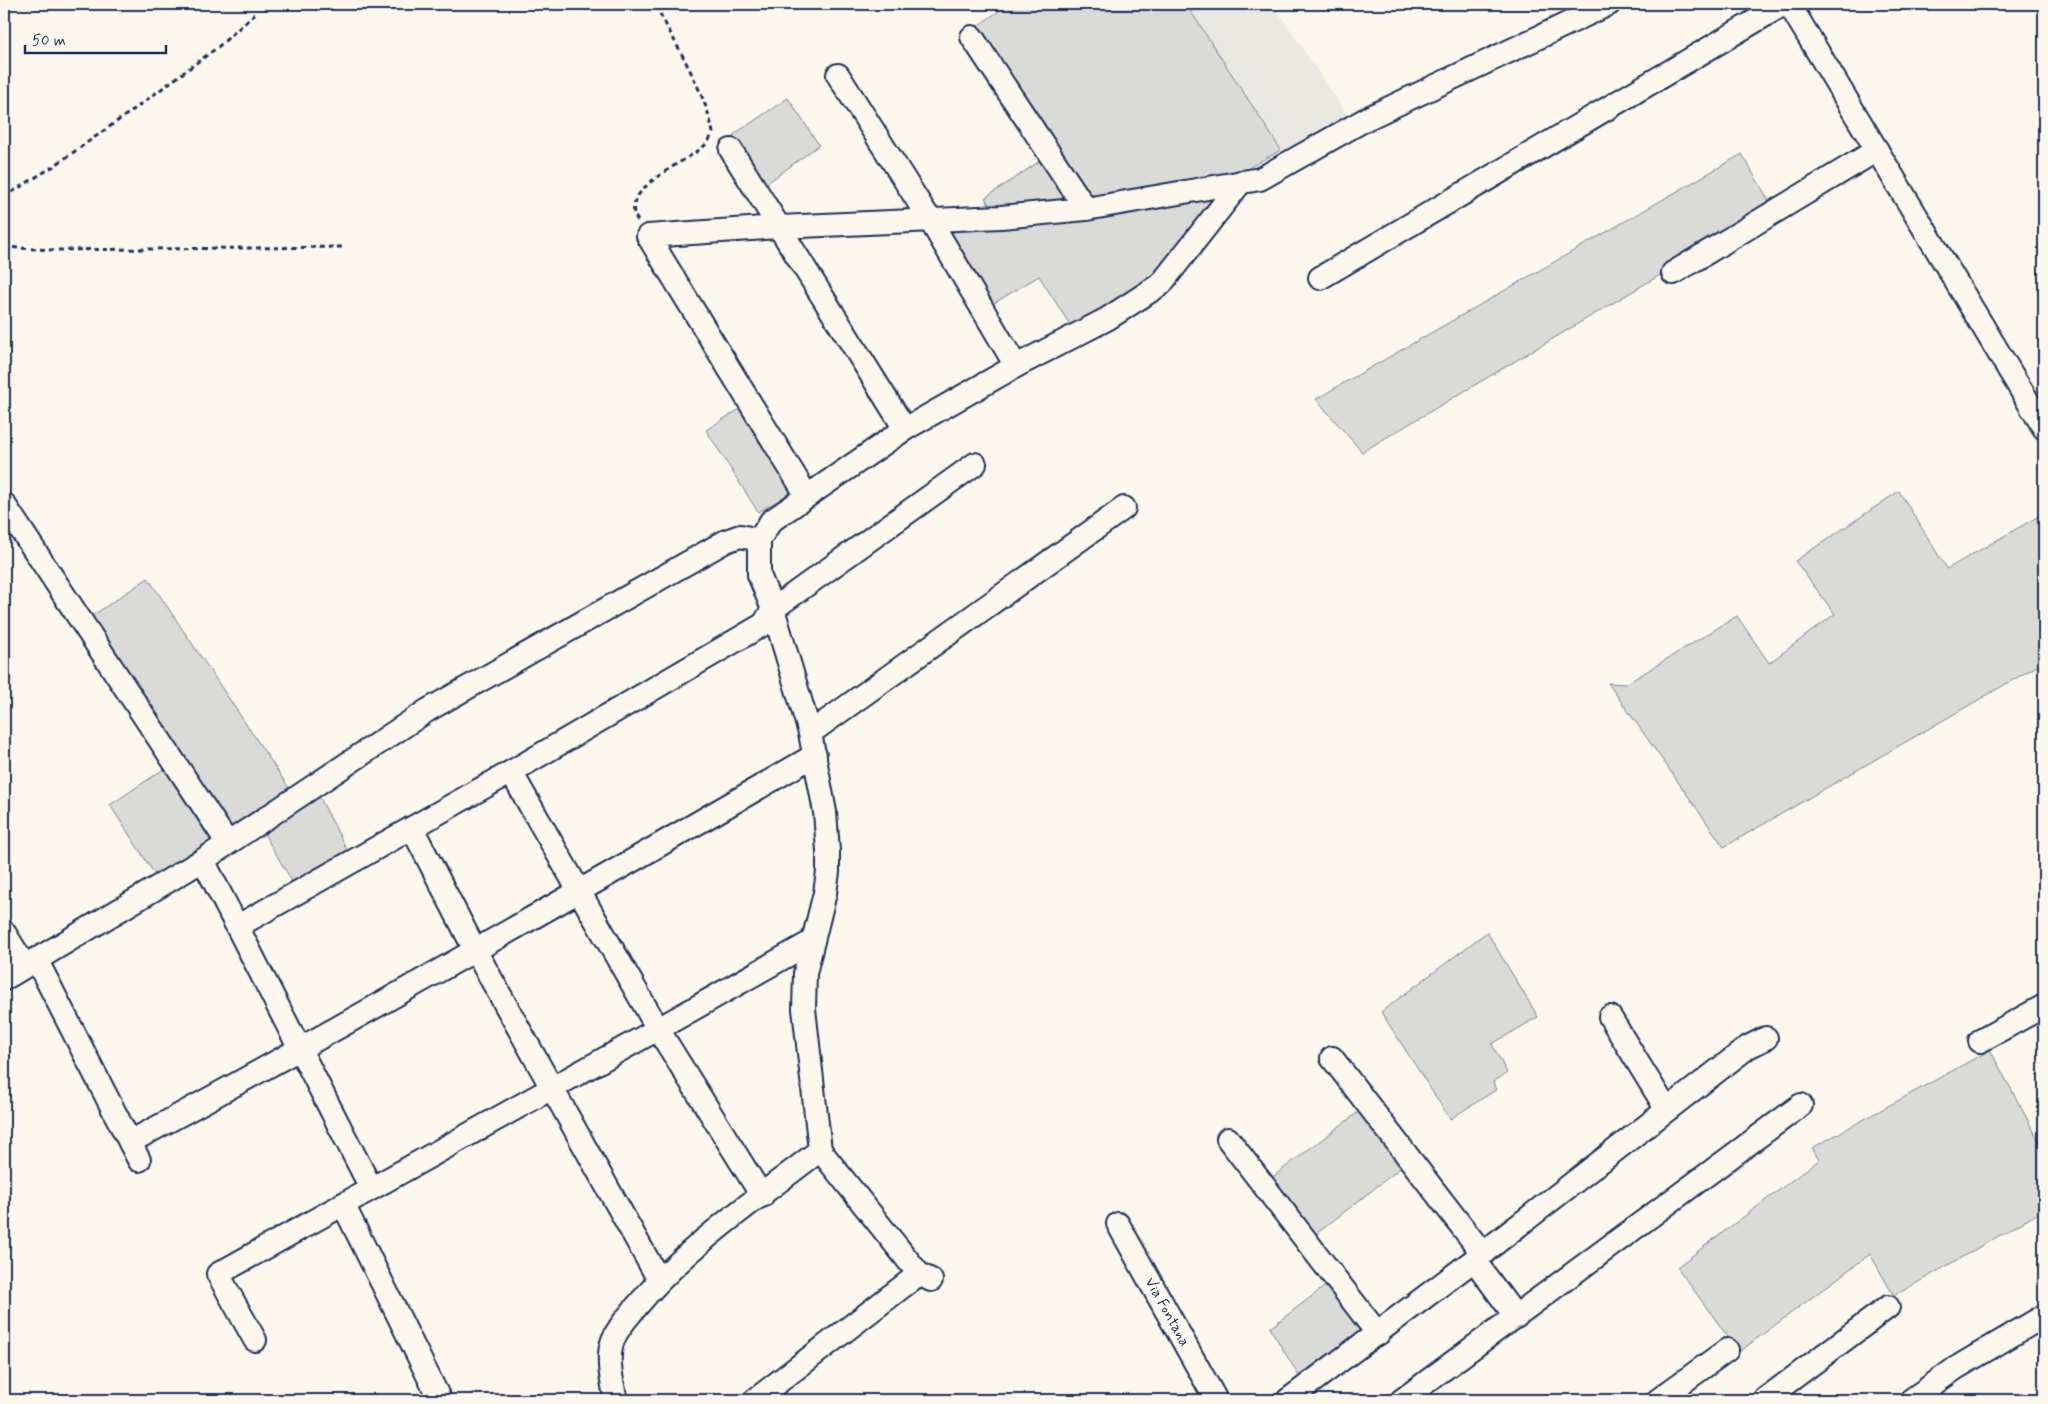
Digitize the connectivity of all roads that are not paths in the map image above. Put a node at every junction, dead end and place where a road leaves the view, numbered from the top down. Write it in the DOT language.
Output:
graph roads {
  1 [pos="1609,4"];
  2 [pos="1784,4"];
  3 [pos="1789,4"];
  4 [pos="972,37"];
  5 [pos="838,75"];
  6 [pos="731,150"];
  7 [pos="1877,150"];
  8 [pos="1241,182"];
  9 [pos="1086,209"];
  10 [pos="930,220"];
  11 [pos="779,227"];
  12 [pos="1673,273"];
  13 [pos="1320,278"];
  14 [pos="1016,366"];
  15 [pos="2044,428"];
  16 [pos="905,429"];
  17 [pos="975,464"];
  18 [pos="807,496"];
  19 [pos="4,504"];
  20 [pos="1124,508"];
  21 [pos="759,540"];
  22 [pos="773,609"];
  23 [pos="810,733"];
  24 [pos="815,755"];
  25 [pos="511,772"];
  26 [pos="412,828"];
  27 [pos="227,842"];
  28 [pos="203,860"];
  29 [pos="580,892"];
  30 [pos="238,926"];
  31 [pos="4,932"];
  32 [pos="811,942"];
  33 [pos="475,950"];
  34 [pos="31,963"];
  35 [pos="4,979"];
  36 [pos="2044,1006"];
  37 [pos="1610,1017"];
  38 [pos="658,1029"];
  39 [pos="1766,1038"];
  40 [pos="1980,1041"];
  41 [pos="301,1050"];
  42 [pos="1332,1058"];
  43 [pos="552,1089"];
  44 [pos="1801,1105"];
  45 [pos="1667,1110"];
  46 [pos="1228,1139"];
  47 [pos="820,1150"];
  48 [pos="371,1188"];
  49 [pos="762,1196"];
  50 [pos="343,1204"];
  51 [pos="1118,1224"];
  52 [pos="1478,1257"];
  53 [pos="659,1280"];
  54 [pos="1888,1307"];
  55 [pos="1516,1316"];
  56 [pos="2044,1316"];
  57 [pos="1378,1334"];
  58 [pos="255,1340"];
  59 [pos="1727,1350"];
  60 [pos="440,1400"];
  61 [pos="616,1400"];
  62 [pos="755,1400"];
  63 [pos="1216,1400"];
  64 [pos="1288,1400"];
  65 [pos="1402,1400"];
  66 [pos="1658,1400"];
  67 [pos="1764,1400"];
  68 [pos="1911,1400"];
  1 -- 8 [label="street"];
  2 -- 13 [label="street"];
  3 -- 7 [label="street"];
  4 -- 9 [label="street"];
  5 -- 10 [label="street"];
  6 -- 11 [label="street"];
  7 -- 12 [label="street"];
  7 -- 15 [label="street"];
  8 -- 9 [label="street"];
  8 -- 14 [label="street"];
  9 -- 10 [label="street"];
  10 -- 11 [label="street"];
  10 -- 14 [label="street"];
  11 -- 16 [label="street"];
  11 -- 18 [label="street"];
  14 -- 16 [label="street"];
  16 -- 18 [label="street"];
  17 -- 22 [label="street"];
  18 -- 21 [label="street"];
  19 -- 27 [label="street"];
  20 -- 23 [label="street"];
  21 -- 22 [label="street"];
  21 -- 27 [label="street"];
  22 -- 23 [label="street"];
  22 -- 25 [label="street"];
  23 -- 24 [label="street"];
  24 -- 29 [label="street"];
  24 -- 32 [label="street"];
  25 -- 26 [label="street"];
  25 -- 29 [label="street"];
  26 -- 30 [label="street"];
  26 -- 33 [label="street"];
  27 -- 28 [label="street"];
  28 -- 30 [label="street"];
  28 -- 34 [label="street"];
  29 -- 33 [label="street"];
  29 -- 38 [label="street"];
  30 -- 41 [label="street"];
  31 -- 34 [label="street"];
  32 -- 38 [label="street"];
  32 -- 47 [label="street"];
  33 -- 41 [label="street"];
  33 -- 43 [label="street"];
  34 -- 35 [label="street"];
  34 -- 41 [label="street"];
  36 -- 40 [label="street"];
  37 -- 45 [label="street"];
  38 -- 43 [label="street"];
  38 -- 49 [label="street"];
  39 -- 45 [label="street"];
  41 -- 48 [label="street"];
  42 -- 52 [label="street"];
  43 -- 48 [label="street"];
  43 -- 53 [label="street"];
  44 -- 55 [label="street"];
  45 -- 52 [label="street"];
  46 -- 57 [label="street"];
  47 -- 49 [label="street"];
  47 -- 62 [label="street"];
  48 -- 50 [label="street"];
  49 -- 53 [label="street"];
  50 -- 58 [label="street"];
  50 -- 60 [label="street"];
  51 -- 63 [label="street, Via Fontana"];
  52 -- 55 [label="street"];
  52 -- 57 [label="street"];
  53 -- 61 [label="street"];
  54 -- 67 [label="street"];
  55 -- 65 [label="street"];
  56 -- 68 [label="street"];
  57 -- 64 [label="street"];
  59 -- 66 [label="street"];
}
